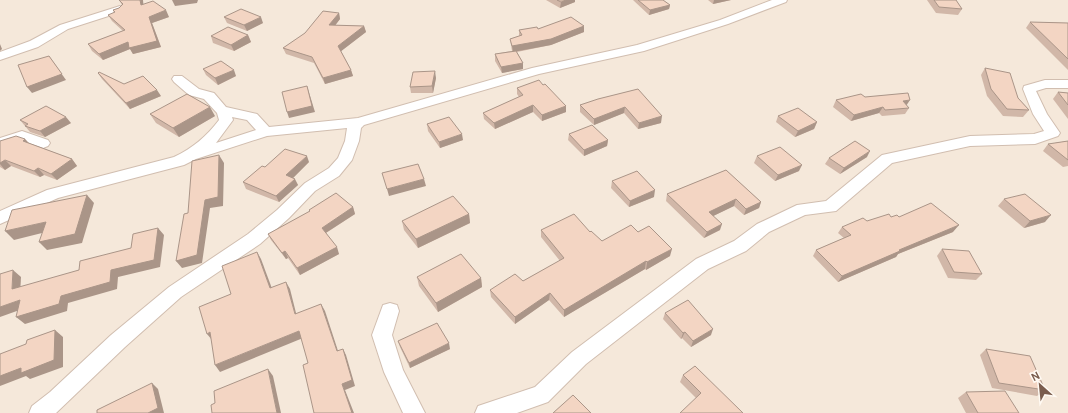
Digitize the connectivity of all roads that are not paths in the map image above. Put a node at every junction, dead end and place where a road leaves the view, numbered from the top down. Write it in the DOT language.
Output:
graph roads {
  1 [pos="782,0"];
  2 [pos="120,9"];
  3 [pos="0,56"];
  4 [pos="178,79"];
  5 [pos="1068,84"];
  6 [pos="224,112"];
  7 [pos="359,122"];
  8 [pos="266,132"];
  9 [pos="0,142"];
  10 [pos="43,143"];
  11 [pos="195,154"];
  12 [pos="0,218"];
  13 [pos="390,311"];
  14 [pos="40,413"];
  15 [pos="414,413"];
  16 [pos="486,413"];
  1 -- 7 [label="street"];
  2 -- 3 [label="street"];
  4 -- 6 [label="street"];
  5 -- 16 [label="street"];
  6 -- 8 [label="street"];
  6 -- 11 [label="street"];
  7 -- 8 [label="street"];
  7 -- 14 [label="street"];
  8 -- 11 [label="street"];
  9 -- 10 [label="street"];
  11 -- 12 [label="street"];
  13 -- 15 [label="street"];
}
